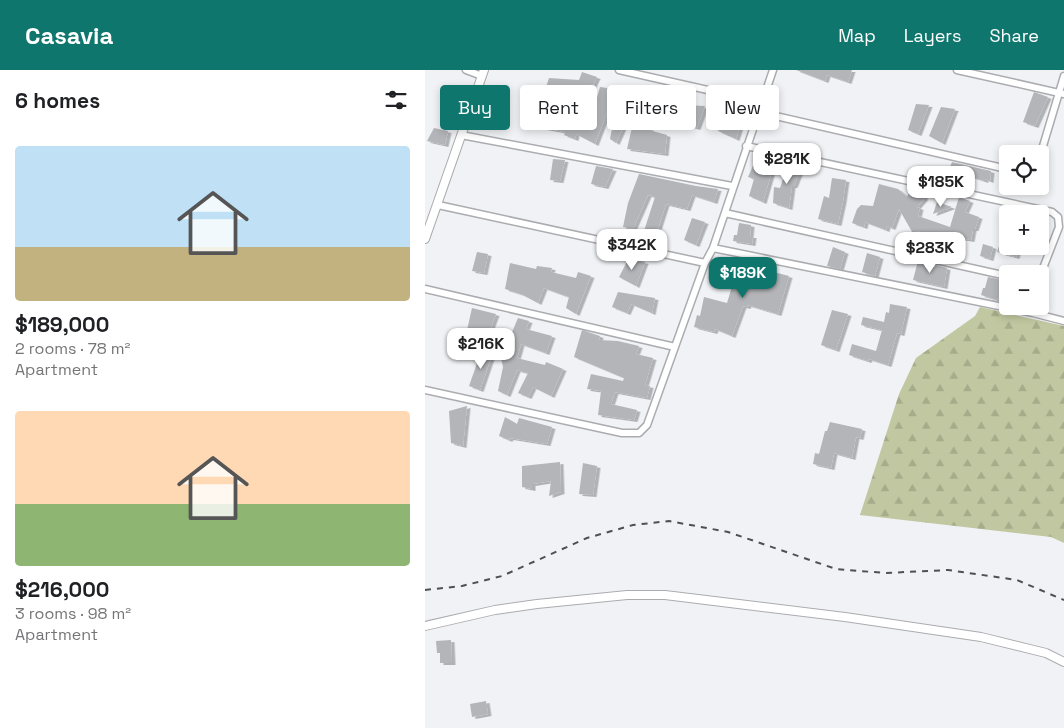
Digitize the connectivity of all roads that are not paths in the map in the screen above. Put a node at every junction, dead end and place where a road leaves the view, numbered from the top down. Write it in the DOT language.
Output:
graph roads {
  1 [pos="466,70"];
  2 [pos="619,70"];
  3 [pos="773,70"];
  4 [pos="957,70"];
  5 [pos="483,73"];
  6 [pos="1064,76"];
  7 [pos="767,85"];
  8 [pos="706,90"];
  9 [pos="1061,93"];
  10 [pos="779,117"];
  11 [pos="752,130"];
  12 [pos="461,135"];
  13 [pos="1044,145"];
  14 [pos="746,146"];
  15 [pos="999,167"];
  16 [pos="732,186"];
  17 [pos="438,204"];
  18 [pos="725,212"];
  19 [pos="425,239"];
  20 [pos="713,248"];
  21 [pos="705,263"];
  22 [pos="1044,265"];
  23 [pos="999,274"];
  24 [pos="425,289"];
  25 [pos="999,303"];
  26 [pos="1047,315"];
  27 [pos="1064,322"];
  28 [pos="675,346"];
  29 [pos="425,390"];
  30 [pos="425,626"];
  31 [pos="1064,662"];
  1 -- 5 [label="street"];
  2 -- 8 [label="street"];
  3 -- 7 [label="street"];
  4 -- 9 [label="street"];
  5 -- 12 [label="street"];
  6 -- 9 [label="street"];
  9 -- 13 [label="street"];
  10 -- 15 [label="street"];
  11 -- 14 [label="street"];
  12 -- 16 [label="street"];
  12 -- 17 [label="street"];
  14 -- 16 [label="street"];
  14 -- 22 [label="street"];
  16 -- 18 [label="street"];
  17 -- 19 [label="street"];
  17 -- 21 [label="street"];
  18 -- 20 [label="street"];
  18 -- 23 [label="street"];
  20 -- 21 [label="street"];
  20 -- 25 [label="street"];
  21 -- 28 [label="street"];
  24 -- 28 [label="street"];
  26 -- 27 [label="street"];
  28 -- 29 [label="street"];
  30 -- 31 [label="street"];
}
